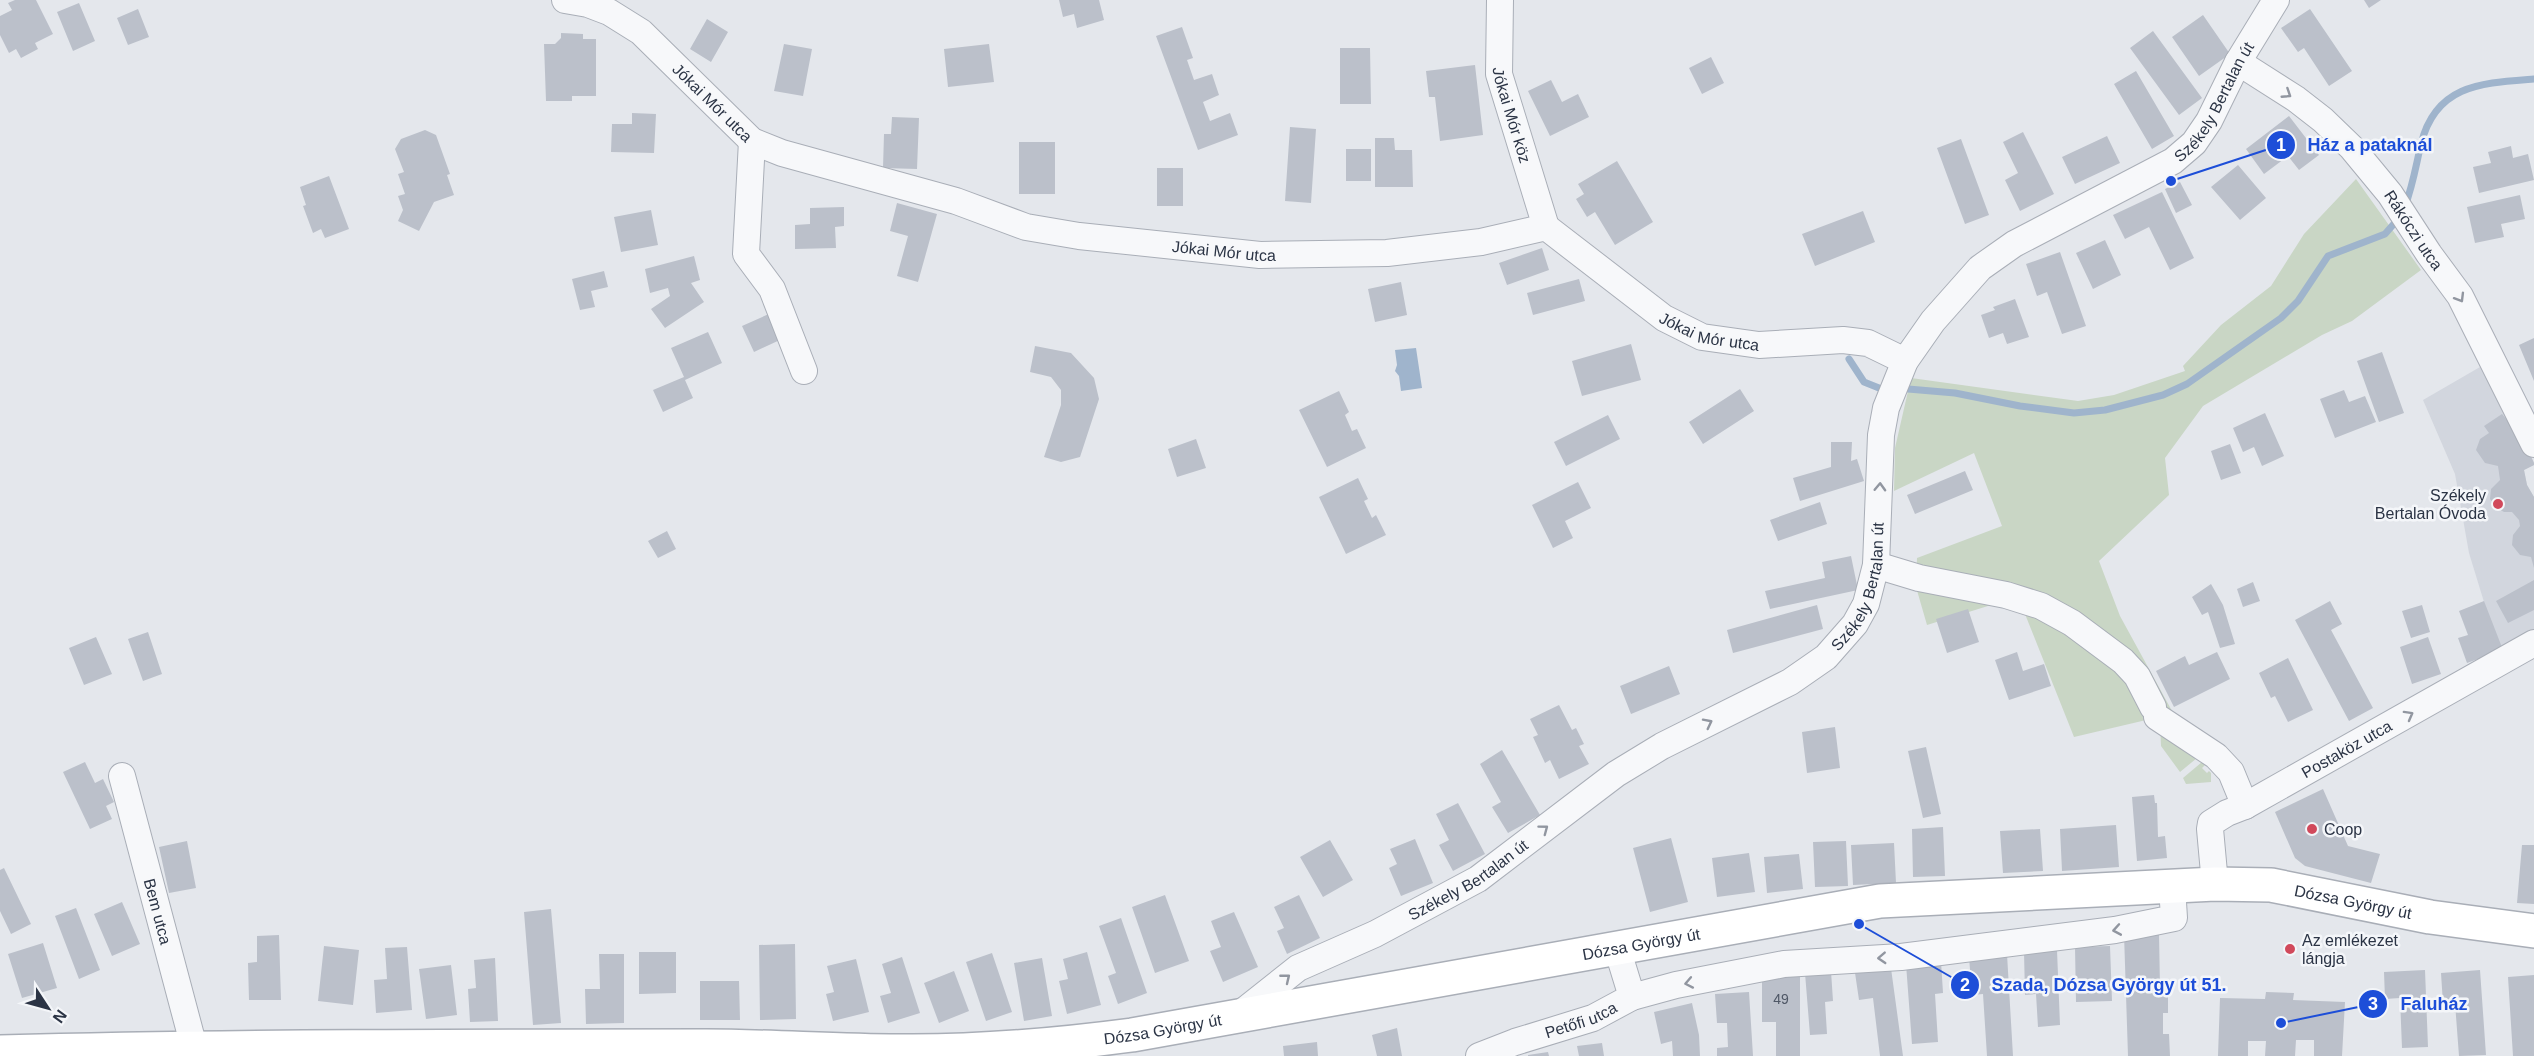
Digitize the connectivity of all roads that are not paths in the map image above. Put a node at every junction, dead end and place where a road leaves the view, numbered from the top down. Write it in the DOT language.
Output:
graph roads {
  1 [pos="565,0"];
  2 [pos="1500,0"];
  3 [pos="2276,0"];
  4 [pos="2238,62"];
  5 [pos="753,141"];
  6 [pos="1546,227"];
  7 [pos="1905,361"];
  8 [pos="804,371"];
  9 [pos="2534,444"];
  10 [pos="1876,565"];
  11 [pos="2534,643"];
  12 [pos="122,776"];
  13 [pos="2256,800"];
  14 [pos="2215,884"];
  15 [pos="2172,886"];
  16 [pos="2534,931"];
  17 [pos="1617,948"];
  18 [pos="1632,997"];
  19 [pos="1240,1014"];
  20 [pos="194,1047"];
  21 [pos="0,1052"];
  22 [pos="1005,1052"];
  23 [pos="1479,1056"];
  1 -- 5 [label="street, Jókai Mór utca"];
  2 -- 6 [label="street, Jókai Mór köz"];
  3 -- 4 [label="street, Székely Bertalan út"];
  4 -- 7 [label="street, Székely Bertalan út"];
  4 -- 9 [label="street, Rákóczi utca, one-way"];
  5 -- 6 [label="street, Jókai Mór utca"];
  5 -- 8 [label="street"];
  6 -- 7 [label="street, Jókai Mór utca"];
  10 -- 7 [label="street, Székely Bertalan út, one-way"];
  10 -- 13 [label="street"];
  19 -- 10 [label="street, Székely Bertalan út, one-way"];
  13 -- 11 [label="street, Postaköz utca, one-way"];
  12 -- 20 [label="street, Bem utca"];
  13 -- 14 [label="street, Postaköz utca"];
  14 -- 15 [label="main road, Dózsa György út"];
  14 -- 16 [label="main road, Dózsa György út"];
  15 -- 17 [label="main road, Dózsa György út"];
  15 -- 18 [label="street, one-way"];
  17 -- 18 [label="street, Petőfi utca"];
  17 -- 19 [label="main road, Dózsa György út"];
  18 -- 23 [label="street, Petőfi utca"];
  19 -- 22 [label="main road, Dózsa György út"];
  20 -- 21 [label="main road, Dózsa György út"];
  20 -- 22 [label="main road, Dózsa György út"];
}
